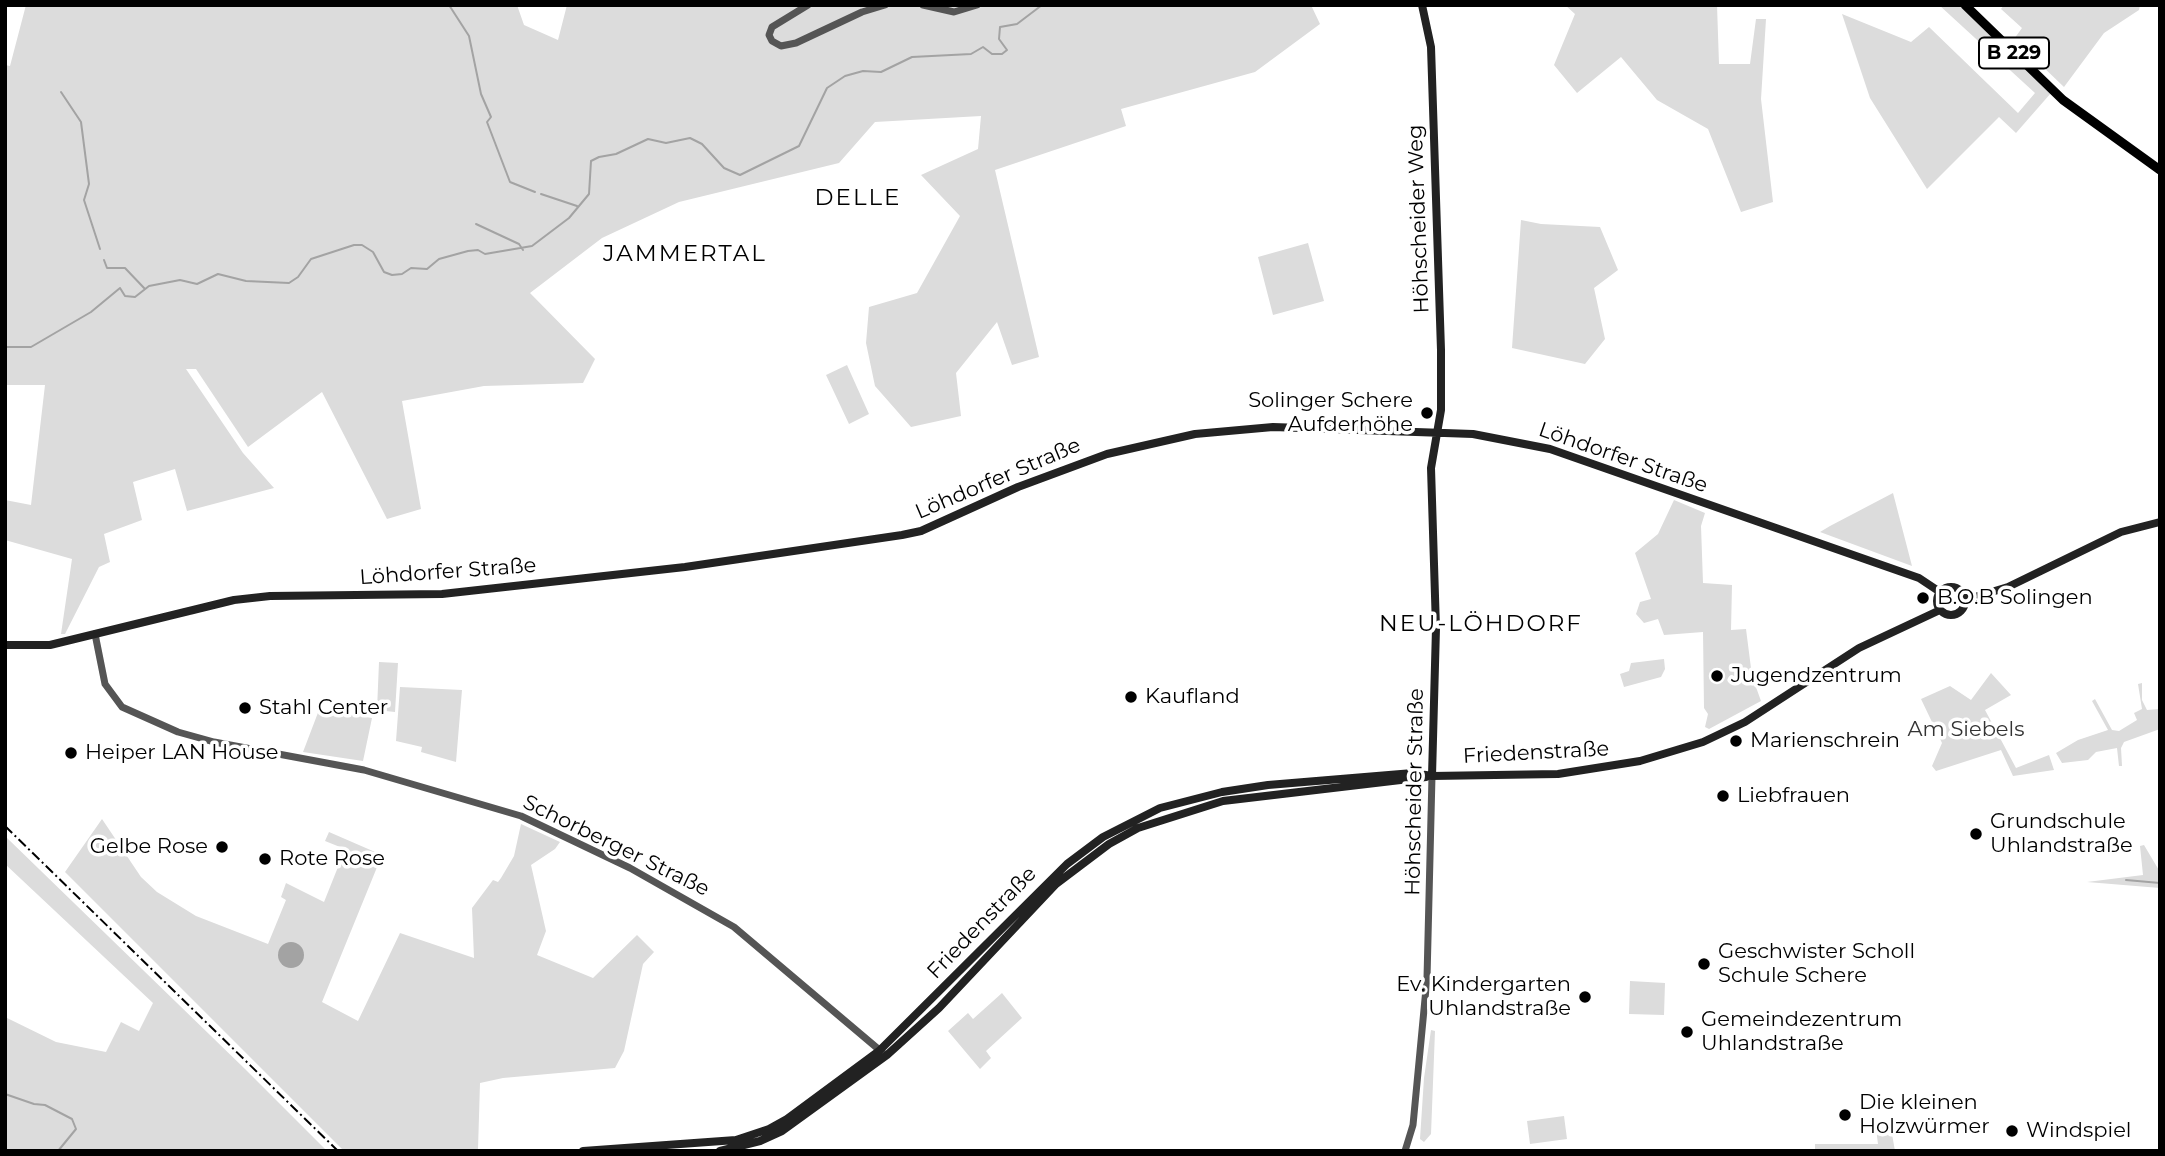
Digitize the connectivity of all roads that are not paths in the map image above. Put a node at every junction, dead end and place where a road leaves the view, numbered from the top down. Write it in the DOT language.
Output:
graph roads {
  1 [pos="808,5"];
  2 [pos="885,5"];
  3 [pos="923,5"];
  4 [pos="977,5"];
  5 [pos="1422,5"];
  6 [pos="1965,5"];
  7 [pos="2160,170"];
  8 [pos="1436,432"];
  9 [pos="2160,522"];
  10 [pos="1940,592"];
  11 [pos="1965,600"];
  12 [pos="1940,610"];
  13 [pos="95,634"];
  14 [pos="5,645"];
  15 [pos="1432,776"];
  16 [pos="883,1053"];
  17 [pos="583,1151"];
  18 [pos="720,1151"];
  19 [pos="1405,1151"];
  1 -- 2 [label="street"];
  3 -- 4 [label="street"];
  5 -- 8 [label="main road, Höhscheider Weg"];
  6 -- 7 [label="main road, B 229"];
  8 -- 10 [label="main road, Löhdorfer Straße"];
  8 -- 13 [label="main road, Löhdorfer Straße"];
  8 -- 15 [label="main road, Höhscheider Straße"];
  9 -- 11 [label="main road"];
  10 -- 11 [label="main road, Löhdorfer Straße"];
  10 -- 12 [label="main road"];
  11 -- 12 [label="main road"];
  12 -- 15 [label="main road, Friedenstraße"];
  13 -- 14 [label="main road, Löhdorfer Straße"];
  13 -- 16 [label="street, Schorberger Straße"];
  15 -- 16 [label="main road, Friedenstraße"];
  15 -- 19 [label="street, Höhscheider Straße"];
  16 -- 17 [label="main road, Friedenstraße"];
  16 -- 18 [label="main road, Friedenstraße"];
}
